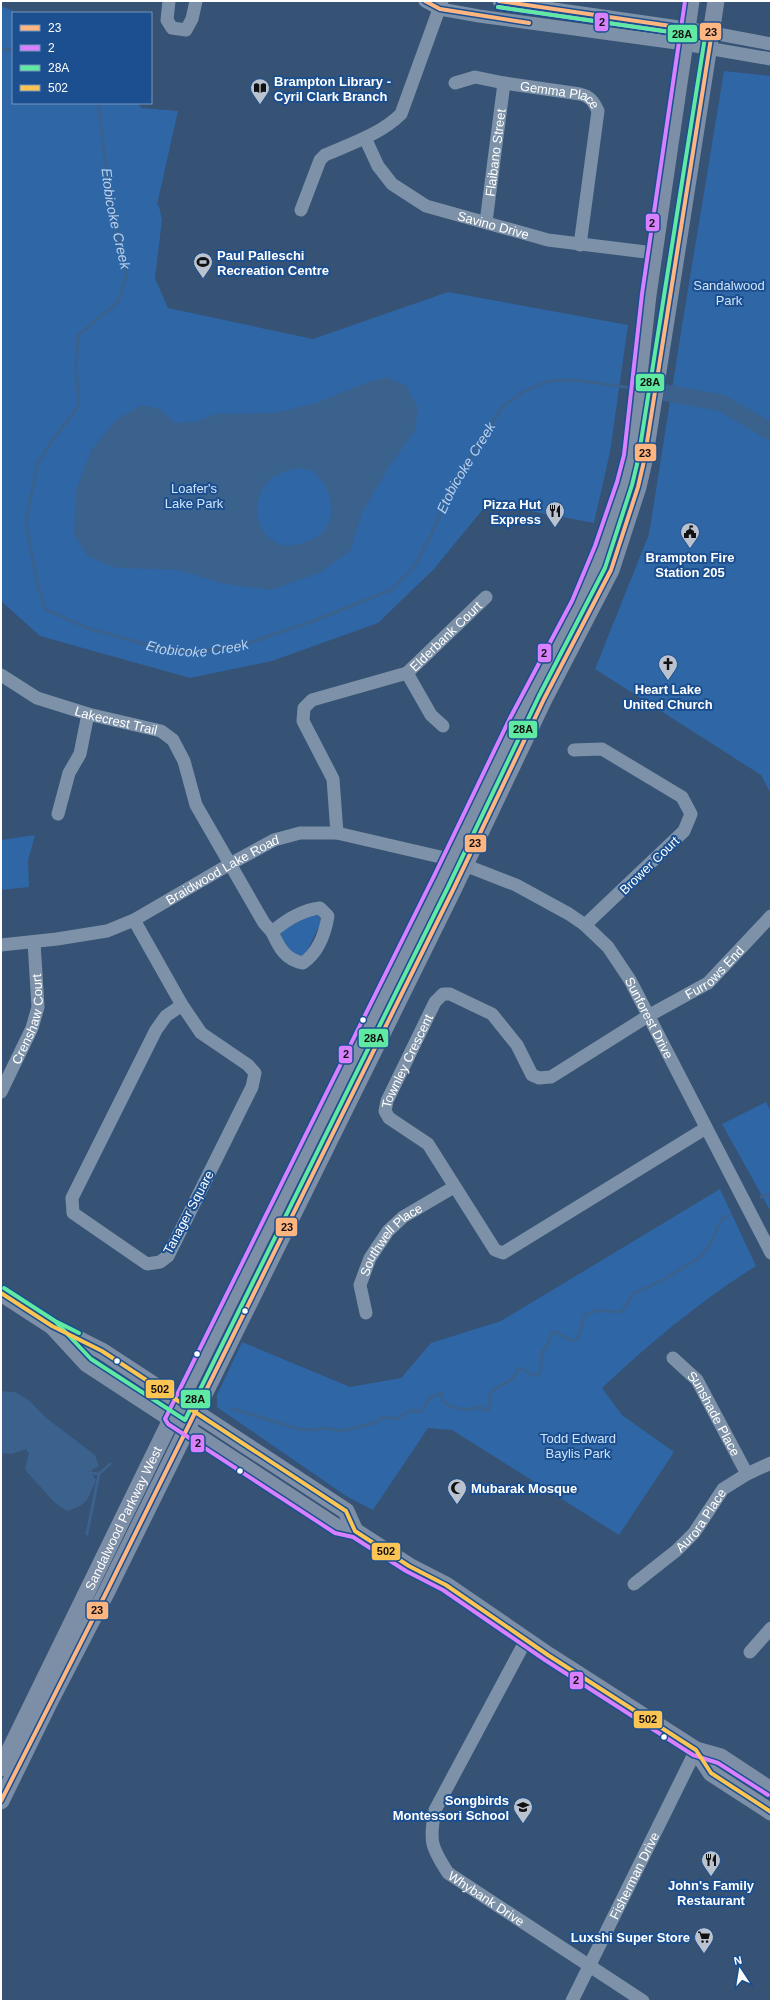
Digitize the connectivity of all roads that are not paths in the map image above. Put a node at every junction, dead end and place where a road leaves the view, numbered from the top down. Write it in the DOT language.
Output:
graph roads {
  1 [pos="169,1"];
  2 [pos="196,1"];
  3 [pos="425,1"];
  4 [pos="499,1"];
  5 [pos="691,1"];
  6 [pos="716,1"];
  7 [pos="441,5"];
  8 [pos="569,12"];
  9 [pos="566,28"];
  10 [pos="712,32"];
  11 [pos="686,36"];
  12 [pos="771,44"];
  13 [pos="709,49"];
  14 [pos="771,59"];
  15 [pos="455,83"];
  16 [pos="504,83"];
  17 [pos="365,138"];
  18 [pos="301,210"];
  19 [pos="486,222"];
  20 [pos="580,245"];
  21 [pos="654,253"];
  22 [pos="648,378"];
  23 [pos="486,597"];
  24 [pos="407,673"];
  25 [pos="1,675"];
  26 [pos="88,714"];
  27 [pos="443,726"];
  28 [pos="574,750"];
  29 [pos="58,814"];
  30 [pos="337,833"];
  31 [pos="456,862"];
  32 [pos="230,864"];
  33 [pos="771,916"];
  34 [pos="134,920"];
  35 [pos="585,925"];
  36 [pos="272,932"];
  37 [pos="34,942"];
  38 [pos="1,945"];
  39 [pos="182,1005"];
  40 [pos="648,1016"];
  41 [pos="1,1092"];
  42 [pos="706,1128"];
  43 [pos="454,1187"];
  44 [pos="771,1253"];
  45 [pos="1,1293"];
  46 [pos="366,1313"];
  47 [pos="52,1326"];
  48 [pos="673,1358"];
  49 [pos="179,1402"];
  50 [pos="195,1413"];
  51 [pos="171,1419"];
  52 [pos="187,1429"];
  53 [pos="771,1463"];
  54 [pos="747,1474"];
  55 [pos="355,1531"];
  56 [pos="634,1584"];
  57 [pos="771,1628"];
  58 [pos="526,1640"];
  59 [pos="750,1652"];
  60 [pos="696,1750"];
  61 [pos="1,1768"];
  62 [pos="771,1790"];
  63 [pos="1,1800"];
  64 [pos="771,1812"];
  65 [pos="589,1966"];
  66 [pos="572,2001"];
  67 [pos="643,2001"];
  1 -- 2 [label="street"];
  3 -- 7 [label="street"];
  4 -- 8 [label="street"];
  5 -- 11 [label="main road"];
  6 -- 10 [label="main road"];
  7 -- 9 [label="street"];
  7 -- 17 [label="street"];
  8 -- 9 [label="street"];
  8 -- 11 [label="street"];
  9 -- 11 [label="street"];
  10 -- 11 [label="street"];
  10 -- 12 [label="street"];
  10 -- 13 [label="main road"];
  11 -- 13 [label="street"];
  11 -- 21 [label="main road"];
  13 -- 14 [label="street"];
  13 -- 22 [label="main road"];
  15 -- 16 [label="street, Gemma Place"];
  16 -- 19 [label="street, Flaibano Street"];
  16 -- 20 [label="street, Gemma Place"];
  17 -- 18 [label="street"];
  17 -- 19 [label="street, Savino Drive"];
  19 -- 20 [label="street, Savino Drive"];
  20 -- 21 [label="street, Savino Drive"];
  21 -- 22 [label="main road"];
  22 -- 31 [label="main road"];
  23 -- 24 [label="street, Elderbank Court"];
  24 -- 27 [label="street"];
  24 -- 30 [label="street, Elderbank Court"];
  25 -- 26 [label="street, Lakecrest Trail"];
  26 -- 29 [label="street"];
  26 -- 32 [label="street, Lakecrest Trail"];
  28 -- 35 [label="street, Brower Court"];
  30 -- 31 [label="street, Braidwood Lake Road"];
  30 -- 32 [label="street, Braidwood Lake Road"];
  31 -- 35 [label="street, Sunforest Drive"];
  31 -- 49 [label="main road, Sandalwood Parkway West"];
  31 -- 50 [label="main road, Sandalwood Parkway West"];
  32 -- 34 [label="street, Braidwood Lake Road"];
  32 -- 36 [label="street, Lakecrest Trail"];
  33 -- 40 [label="street, Furrows End"];
  34 -- 37 [label="street, Braidwood Lake Road"];
  34 -- 39 [label="street, Tanager Square"];
  35 -- 40 [label="street, Sunforest Drive"];
  36 -- 36 [label="street"];
  37 -- 38 [label="street, Braidwood Lake Road"];
  37 -- 41 [label="street, Crenshaw Court"];
  39 -- 39 [label="street, Tanager Square"];
  40 -- 42 [label="street, Sunforest Drive"];
  40 -- 43 [label="street, Townley Crescent"];
  42 -- 43 [label="street, Townley Crescent"];
  42 -- 44 [label="street, Sunforest Drive"];
  43 -- 46 [label="street, Southwell Place"];
  45 -- 47 [label="main road"];
  47 -- 49 [label="main road"];
  47 -- 51 [label="main road"];
  48 -- 54 [label="street, Sunshade Place"];
  49 -- 50 [label="main road"];
  49 -- 51 [label="main road, Sandalwood Parkway West"];
  50 -- 52 [label="main road, Sandalwood Parkway West"];
  50 -- 55 [label="main road"];
  51 -- 52 [label="main road"];
  51 -- 61 [label="main road, Sandalwood Parkway West"];
  52 -- 55 [label="main road"];
  52 -- 63 [label="main road, Sandalwood Parkway West"];
  53 -- 54 [label="street, Aurora Place"];
  54 -- 56 [label="street, Aurora Place"];
  55 -- 58 [label="main road"];
  57 -- 59 [label="street"];
  58 -- 60 [label="main road"];
  58 -- 65 [label="street, Whybank Drive"];
  60 -- 62 [label="main road"];
  60 -- 64 [label="main road"];
  60 -- 65 [label="street, Fisherman Drive"];
  65 -- 66 [label="street, Fisherman Drive"];
  65 -- 67 [label="street, Whybank Drive"];
}
